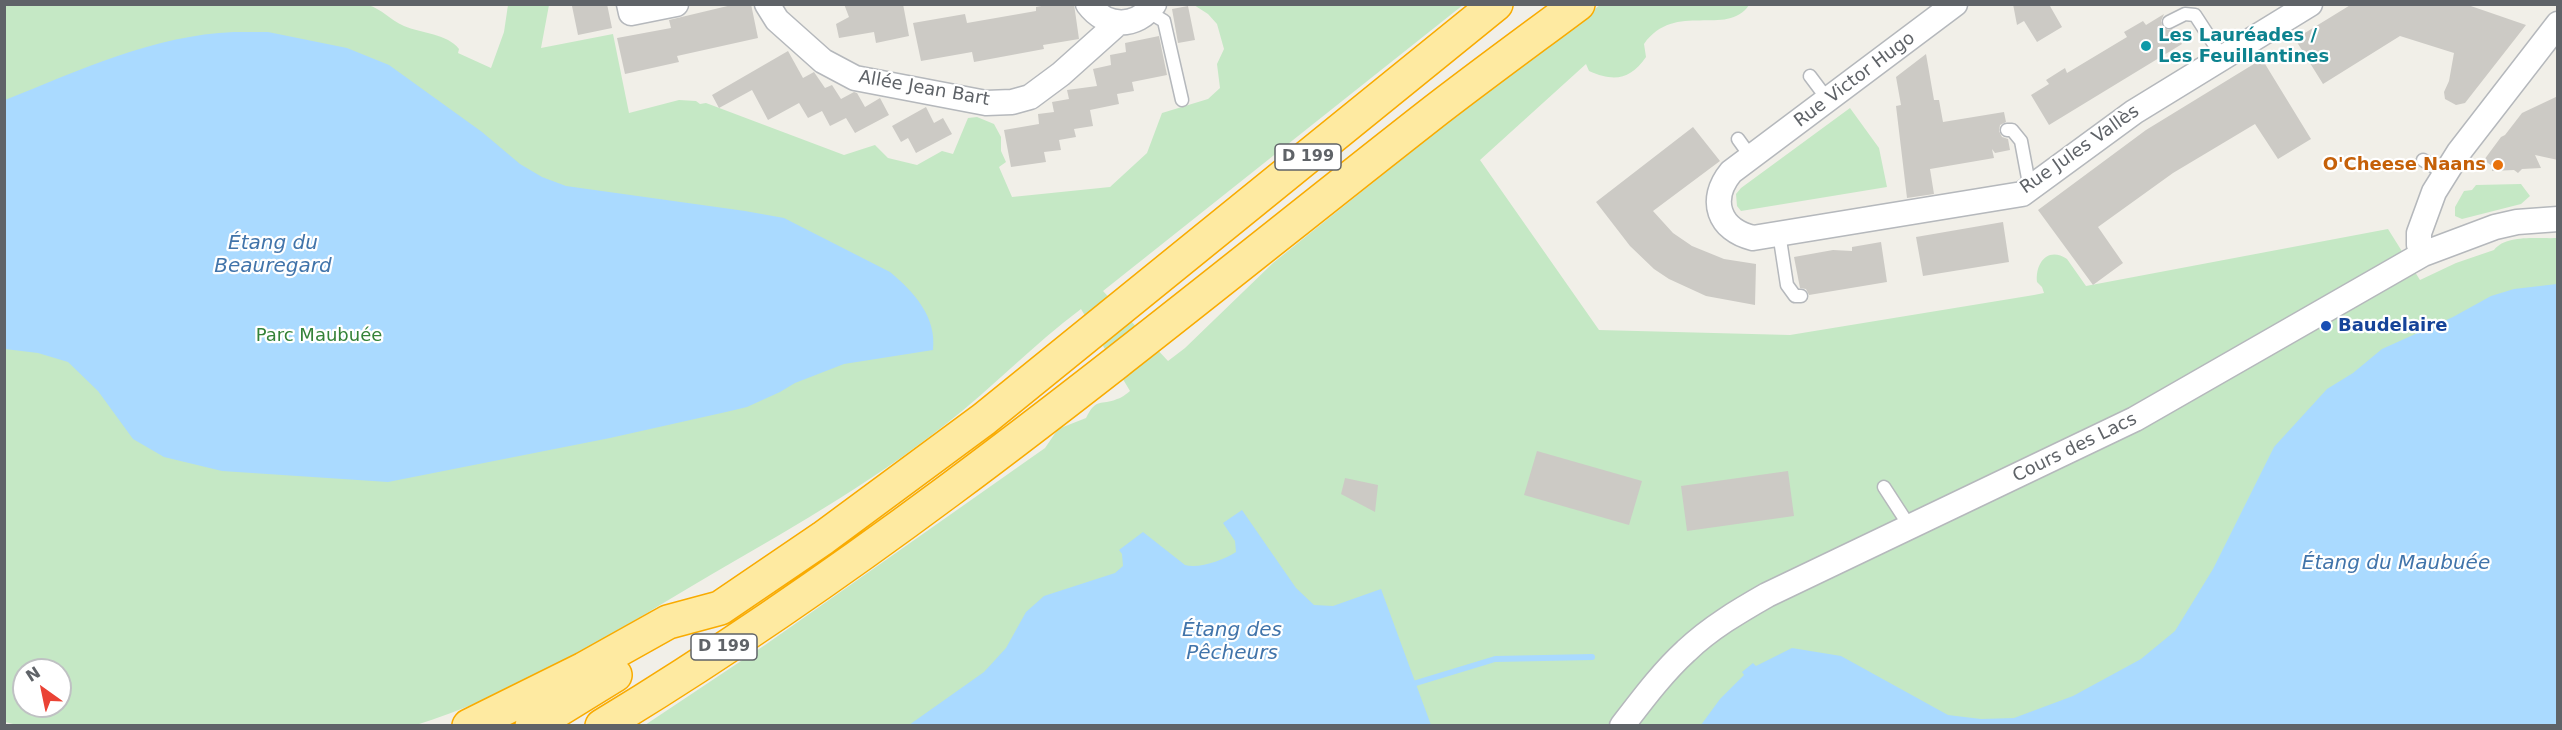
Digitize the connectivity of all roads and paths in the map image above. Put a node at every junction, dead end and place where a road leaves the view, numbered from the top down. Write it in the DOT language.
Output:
graph roads {
  1 [pos="629,4"];
  2 [pos="676,4"];
  3 [pos="767,4"];
  4 [pos="1088,4"];
  5 [pos="1496,4"];
  6 [pos="1578,4"];
  7 [pos="1956,4"];
  8 [pos="2310,4"];
  9 [pos="1151,8"];
  10 [pos="2169,22"];
  11 [pos="1118,23"];
  12 [pos="2558,24"];
  13 [pos="2223,58"];
  14 [pos="1810,76"];
  15 [pos="1182,100"];
  16 [pos="1828,100"];
  17 [pos="2007,130"];
  18 [pos="2422,160"];
  19 [pos="2446,174"];
  20 [pos="2030,189"];
  21 [pos="2556,218"];
  22 [pos="1779,233"];
  23 [pos="1754,238"];
  24 [pos="2423,254"];
  25 [pos="1801,296"];
  26 [pos="1884,487"];
  27 [pos="1910,527"];
  28 [pos="720,608"];
  29 [pos="469,726"];
  30 [pos="532,726"];
  31 [pos="602,726"];
  32 [pos="1622,726"];
  1 -- 2 [label="street"];
  3 -- 11 [label="street, Allée Jean Bart"];
  4 -- 11 [label="street"];
  5 -- 28 [label="highway, D 199"];
  6 -- 31 [label="highway, D 199"];
  7 -- 16 [label="street, Rue Victor Hugo"];
  8 -- 13 [label="street, Rue Jules Vallès"];
  9 -- 11 [label="street, Allée Jean Bart"];
  9 -- 15 [label="lane"];
  10 -- 13 [label="lane"];
  12 -- 19 [label="street"];
  13 -- 20 [label="street, Rue Jules Vallès"];
  14 -- 16 [label="lane"];
  16 -- 23 [label="street, Rue Victor Hugo"];
  17 -- 20 [label="lane"];
  18 -- 19 [label="lane"];
  19 -- 24 [label="street"];
  20 -- 22 [label="street, Rue Jules Vallès"];
  21 -- 24 [label="street, Cours des Lacs"];
  22 -- 23 [label="street, Rue Jules Vallès"];
  22 -- 25 [label="lane"];
  24 -- 27 [label="street, Cours des Lacs"];
  26 -- 27 [label="lane"];
  27 -- 32 [label="street, Cours des Lacs"];
  28 -- 29 [label="highway"];
  28 -- 30 [label="highway, D 199"];
}
